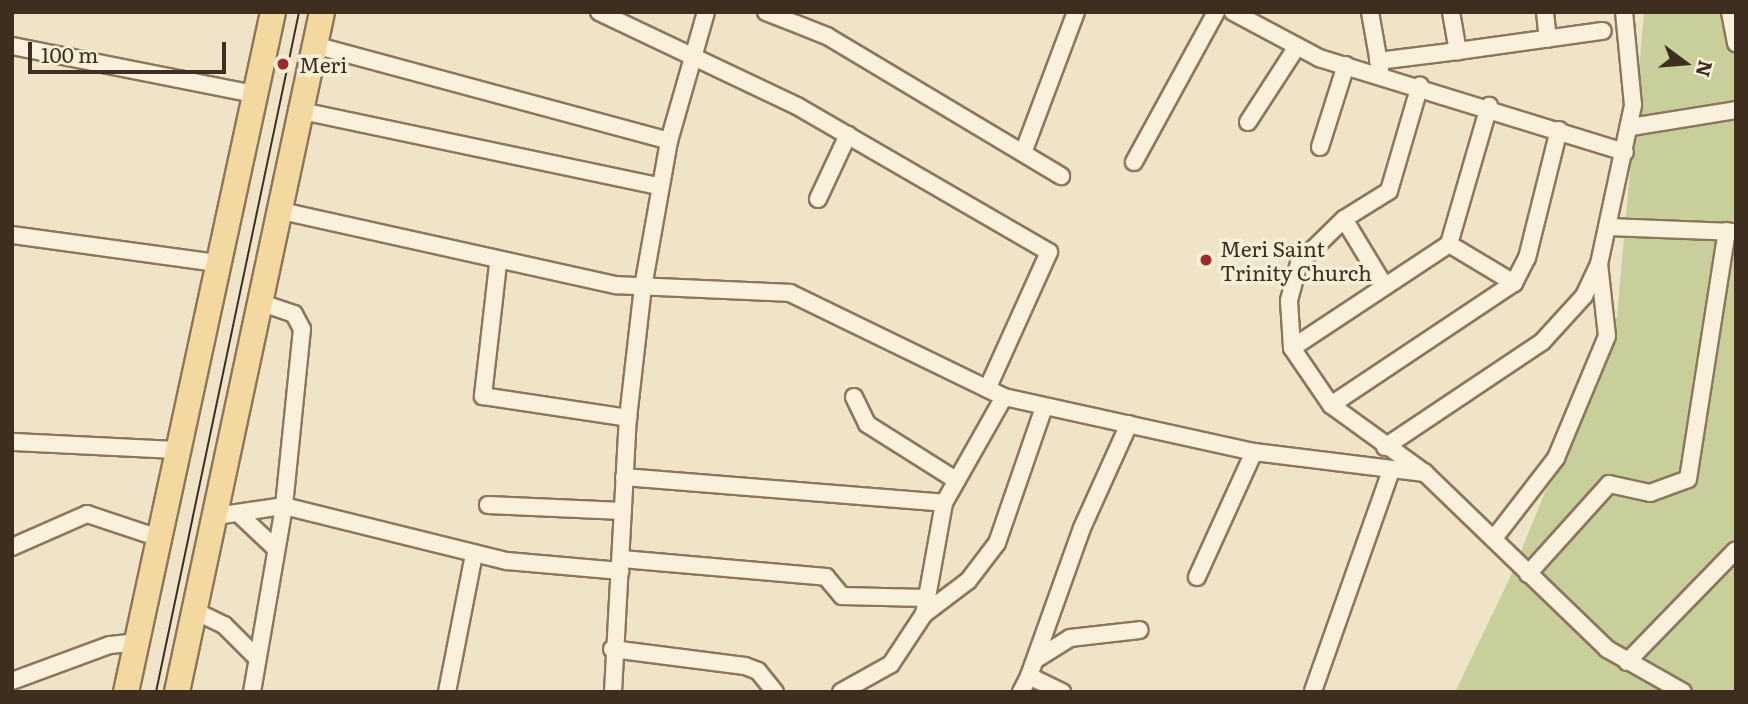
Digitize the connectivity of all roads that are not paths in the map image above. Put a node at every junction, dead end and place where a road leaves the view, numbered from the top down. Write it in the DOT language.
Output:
graph roads {
  1 [pos="273,12"];
  2 [pos="322,12"];
  3 [pos="599,12"];
  4 [pos="706,12"];
  5 [pos="766,12"];
  6 [pos="1076,12"];
  7 [pos="1216,12"];
  8 [pos="1233,12"];
  9 [pos="1370,12"];
  10 [pos="1451,12"];
  11 [pos="1545,12"];
  12 [pos="1624,12"];
  13 [pos="1730,12"];
  14 [pos="1603,31"];
  15 [pos="1548,39"];
  16 [pos="1736,43"];
  17 [pos="314,45"];
  18 [pos="12,46"];
  19 [pos="1296,48"];
  20 [pos="1458,51"];
  21 [pos="691,55"];
  22 [pos="1346,65"];
  23 [pos="1380,66"];
  24 [pos="1420,85"];
  25 [pos="254,93"];
  26 [pos="1489,106"];
  27 [pos="297,110"];
  28 [pos="1736,110"];
  29 [pos="1248,122"];
  30 [pos="1631,127"];
  31 [pos="1559,130"];
  32 [pos="848,135"];
  33 [pos="669,141"];
  34 [pos="1320,147"];
  35 [pos="1625,152"];
  36 [pos="1023,153"];
  37 [pos="1134,162"];
  38 [pos="1061,176"];
  39 [pos="659,186"];
  40 [pos="818,199"];
  41 [pos="277,210"];
  42 [pos="1344,219"];
  43 [pos="1610,227"];
  44 [pos="1732,231"];
  45 [pos="12,235"];
  46 [pos="1449,244"];
  47 [pos="216,263"];
  48 [pos="498,264"];
  49 [pos="1599,264"];
  50 [pos="1514,283"];
  51 [pos="1384,285"];
  52 [pos="643,287"];
  53 [pos="259,302"];
  54 [pos="1292,348"];
  55 [pos="987,389"];
  56 [pos="854,397"];
  57 [pos="1004,397"];
  58 [pos="1331,405"];
  59 [pos="1044,407"];
  60 [pos="628,418"];
  61 [pos="1129,424"];
  62 [pos="12,442"];
  63 [pos="1385,447"];
  64 [pos="178,450"];
  65 [pos="1254,452"];
  66 [pos="1390,472"];
  67 [pos="1425,473"];
  68 [pos="624,477"];
  69 [pos="956,480"];
  70 [pos="944,503"];
  71 [pos="488,505"];
  72 [pos="284,506"];
  73 [pos="623,511"];
  74 [pos="228,516"];
  75 [pos="1495,537"];
  76 [pos="159,538"];
  77 [pos="12,547"];
  78 [pos="274,547"];
  79 [pos="1736,550"];
  80 [pos="474,554"];
  81 [pos="621,565"];
  82 [pos="1528,574"];
  83 [pos="1197,577"];
  84 [pos="925,606"];
  85 [pos="195,611"];
  86 [pos="1140,631"];
  87 [pos="137,642"];
  88 [pos="612,649"];
  89 [pos="257,658"];
  90 [pos="1626,662"];
  91 [pos="1031,669"];
  92 [pos="12,681"];
  93 [pos="1313,691"];
  94 [pos="126,692"];
  95 [pos="177,692"];
  96 [pos="252,692"];
  97 [pos="447,692"];
  98 [pos="613,692"];
  99 [pos="775,692"];
  100 [pos="841,692"];
  101 [pos="1021,692"];
  102 [pos="1062,692"];
  103 [pos="1683,692"];
  1 -- 25 [label="main road"];
  2 -- 17 [label="main road"];
  3 -- 21 [label="street"];
  4 -- 21 [label="street"];
  5 -- 36 [label="street"];
  6 -- 36 [label="street"];
  7 -- 37 [label="street"];
  8 -- 19 [label="street"];
  9 -- 23 [label="street"];
  10 -- 20 [label="street"];
  11 -- 15 [label="street"];
  12 -- 30 [label="street"];
  13 -- 16 [label="street"];
  14 -- 15 [label="street"];
  15 -- 20 [label="street"];
  17 -- 27 [label="main road"];
  17 -- 33 [label="street"];
  18 -- 25 [label="street"];
  19 -- 22 [label="street"];
  19 -- 29 [label="street"];
  20 -- 23 [label="street"];
  21 -- 32 [label="street"];
  21 -- 33 [label="street"];
  22 -- 23 [label="street"];
  22 -- 34 [label="street"];
  23 -- 24 [label="street"];
  24 -- 26 [label="street"];
  24 -- 42 [label="street"];
  25 -- 47 [label="main road"];
  26 -- 31 [label="street"];
  26 -- 46 [label="street"];
  27 -- 39 [label="street"];
  27 -- 41 [label="main road"];
  28 -- 30 [label="street"];
  30 -- 35 [label="street"];
  31 -- 35 [label="street"];
  31 -- 50 [label="street"];
  32 -- 40 [label="street"];
  32 -- 55 [label="street"];
  33 -- 39 [label="street"];
  35 -- 43 [label="street"];
  36 -- 38 [label="street"];
  39 -- 52 [label="street"];
  41 -- 48 [label="street"];
  41 -- 53 [label="main road"];
  42 -- 51 [label="street"];
  42 -- 54 [label="street"];
  43 -- 44 [label="street"];
  43 -- 49 [label="street"];
  44 -- 82 [label="street"];
  45 -- 47 [label="street"];
  46 -- 50 [label="street"];
  46 -- 51 [label="street"];
  47 -- 64 [label="main road"];
  48 -- 52 [label="street"];
  48 -- 60 [label="street"];
  49 -- 63 [label="street"];
  49 -- 75 [label="street"];
  50 -- 58 [label="street"];
  51 -- 54 [label="street"];
  52 -- 55 [label="street"];
  52 -- 60 [label="street"];
  53 -- 72 [label="street"];
  53 -- 74 [label="main road"];
  54 -- 58 [label="street"];
  55 -- 57 [label="street"];
  56 -- 69 [label="street"];
  57 -- 59 [label="street"];
  57 -- 69 [label="street"];
  58 -- 63 [label="street"];
  59 -- 61 [label="street"];
  59 -- 84 [label="street"];
  60 -- 68 [label="street"];
  61 -- 65 [label="street"];
  61 -- 91 [label="street"];
  62 -- 64 [label="street"];
  63 -- 67 [label="street"];
  64 -- 76 [label="main road"];
  65 -- 66 [label="street"];
  65 -- 83 [label="street"];
  66 -- 67 [label="street"];
  66 -- 93 [label="street"];
  67 -- 75 [label="street"];
  68 -- 70 [label="street"];
  68 -- 73 [label="street"];
  69 -- 70 [label="street"];
  70 -- 84 [label="street"];
  71 -- 73 [label="street"];
  72 -- 74 [label="street"];
  72 -- 78 [label="street"];
  72 -- 80 [label="street"];
  73 -- 81 [label="street"];
  74 -- 78 [label="street"];
  74 -- 85 [label="main road"];
  75 -- 82 [label="street"];
  76 -- 77 [label="street"];
  76 -- 87 [label="main road"];
  78 -- 89 [label="street"];
  79 -- 90 [label="street"];
  80 -- 81 [label="street"];
  80 -- 97 [label="street"];
  81 -- 84 [label="street"];
  81 -- 88 [label="street"];
  82 -- 90 [label="street"];
  84 -- 100 [label="street"];
  85 -- 89 [label="street"];
  85 -- 95 [label="main road"];
  86 -- 91 [label="street"];
  87 -- 92 [label="street"];
  87 -- 94 [label="main road"];
  88 -- 98 [label="street"];
  88 -- 99 [label="street"];
  89 -- 96 [label="street"];
  90 -- 103 [label="street"];
  91 -- 101 [label="street"];
  91 -- 102 [label="street"];
}
